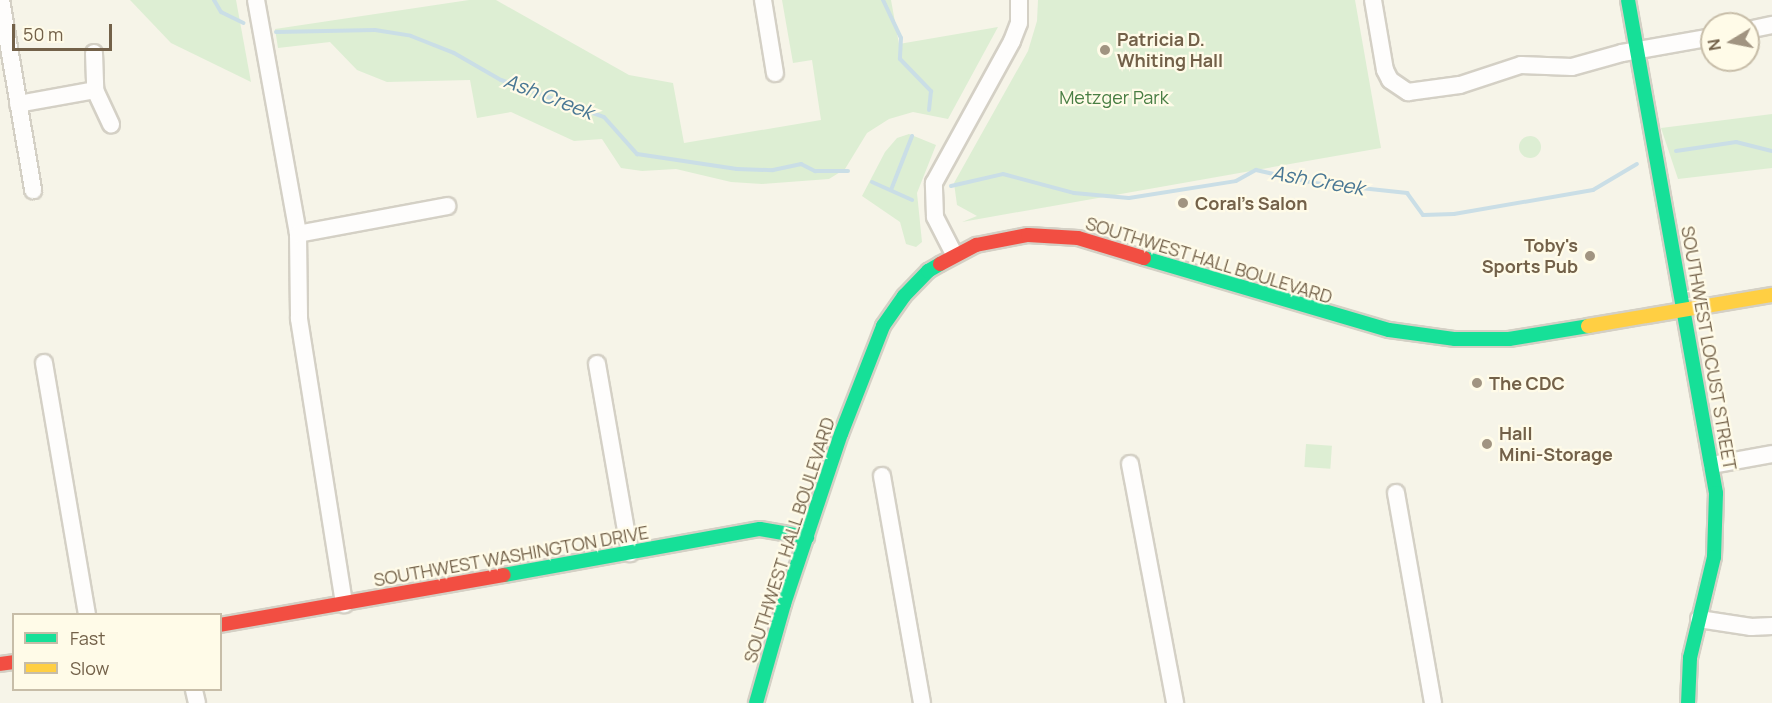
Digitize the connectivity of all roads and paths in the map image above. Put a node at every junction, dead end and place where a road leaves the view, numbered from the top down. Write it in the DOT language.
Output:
graph roads {
  1 [pos="1,0"];
  2 [pos="256,0"];
  3 [pos="764,0"];
  4 [pos="1019,0"];
  5 [pos="1373,0"];
  6 [pos="1628,0"];
  7 [pos="1700,39"];
  8 [pos="1637,51"];
  9 [pos="94,53"];
  10 [pos="775,73"];
  11 [pos="95,90"];
  12 [pos="18,104"];
  13 [pos="111,125"];
  14 [pos="33,190"];
  15 [pos="447,206"];
  16 [pos="298,234"];
  17 [pos="954,254"];
  18 [pos="1772,295"];
  19 [pos="1684,310"];
  20 [pos="44,363"];
  21 [pos="597,364"];
  22 [pos="1772,454"];
  23 [pos="1130,464"];
  24 [pos="1712,465"];
  25 [pos="882,476"];
  26 [pos="1396,493"];
  27 [pos="807,537"];
  28 [pos="630,553"];
  29 [pos="344,604"];
  30 [pos="87,613"];
  31 [pos="1699,619"];
  32 [pos="222,625"];
  33 [pos="1772,626"];
  34 [pos="756,703"];
  35 [pos="922,703"];
  36 [pos="1174,703"];
  37 [pos="1433,703"];
  38 [pos="1688,703"];
  1 -- 12 [label="street"];
  2 -- 16 [label="street"];
  3 -- 10 [label="street"];
  4 -- 17 [label="street"];
  5 -- 8 [label="street"];
  6 -- 8 [label="main road, SOUTHWEST LOCUST STREET"];
  7 -- 8 [label="street"];
  8 -- 19 [label="main road, SOUTHWEST LOCUST STREET"];
  9 -- 11 [label="street"];
  11 -- 12 [label="street"];
  11 -- 13 [label="street"];
  12 -- 14 [label="street"];
  15 -- 16 [label="street"];
  16 -- 29 [label="street"];
  17 -- 19 [label="main road, SOUTHWEST HALL BOULEVARD"];
  17 -- 27 [label="main road, SOUTHWEST HALL BOULEVARD"];
  18 -- 19 [label="main road, SOUTHWEST HALL BOULEVARD"];
  19 -- 24 [label="main road, SOUTHWEST LOCUST STREET"];
  20 -- 30 [label="street"];
  21 -- 28 [label="street"];
  22 -- 24 [label="street"];
  23 -- 36 [label="street"];
  24 -- 31 [label="main road, SOUTHWEST LOCUST STREET"];
  25 -- 35 [label="street"];
  26 -- 37 [label="street"];
  27 -- 28 [label="main road, SOUTHWEST WASHINGTON DRIVE"];
  27 -- 34 [label="main road, SOUTHWEST HALL BOULEVARD"];
  28 -- 29 [label="main road, SOUTHWEST WASHINGTON DRIVE"];
  29 -- 32 [label="main road, SOUTHWEST WASHINGTON DRIVE"];
  31 -- 33 [label="street"];
  31 -- 38 [label="main road, SOUTHWEST LOCUST STREET"];
}
